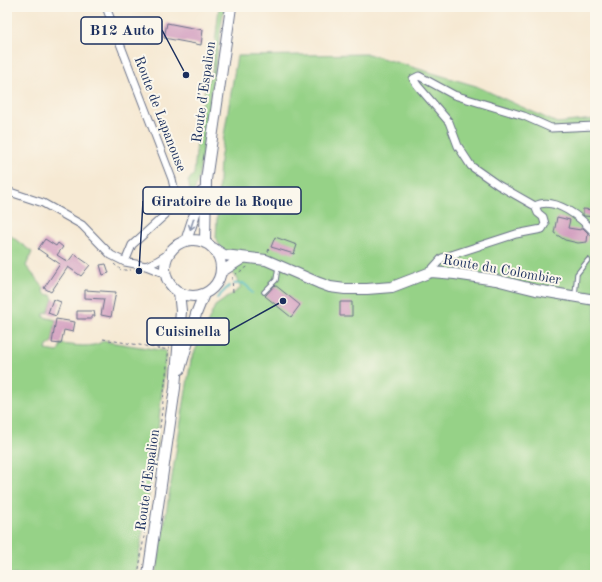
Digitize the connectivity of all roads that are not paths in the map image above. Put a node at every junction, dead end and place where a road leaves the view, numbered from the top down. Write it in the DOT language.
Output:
graph roads {
  1 [pos="106,7"];
  2 [pos="231,7"];
  3 [pos="595,126"];
  4 [pos="206,180"];
  5 [pos="7,191"];
  6 [pos="536,206"];
  7 [pos="595,233"];
  8 [pos="186,242"];
  9 [pos="209,246"];
  10 [pos="170,253"];
  11 [pos="244,258"];
  12 [pos="588,260"];
  13 [pos="125,262"];
  14 [pos="146,266"];
  15 [pos="278,266"];
  16 [pos="221,272"];
  17 [pos="431,272"];
  18 [pos="163,276"];
  19 [pos="264,292"];
  20 [pos="204,294"];
  21 [pos="176,296"];
  22 [pos="574,298"];
  23 [pos="595,300"];
  24 [pos="175,388"];
  25 [pos="148,575"];
  1 -- 13 [label="street, Route de Lapanouse"];
  2 -- 4 [label="main road, Route d'Espalion"];
  3 -- 6 [label="street"];
  4 -- 8 [label="main road, Route d'Espalion, one-way"];
  4 -- 9 [label="main road, Route d'Espalion"];
  5 -- 13 [label="street"];
  6 -- 7 [label="street"];
  6 -- 17 [label="street"];
  8 -- 9 [label="main road"];
  8 -- 10 [label="main road"];
  9 -- 11 [label="main road, Route du Colombier"];
  9 -- 16 [label="main road"];
  10 -- 14 [label="street"];
  10 -- 18 [label="main road"];
  11 -- 15 [label="main road, Route du Colombier"];
  11 -- 16 [label="main road"];
  12 -- 22 [label="lane"];
  13 -- 14 [label="street"];
  14 -- 18 [label="street"];
  15 -- 17 [label="main road, Route du Colombier"];
  15 -- 19 [label="lane"];
  16 -- 20 [label="main road"];
  17 -- 22 [label="main road, Route du Colombier"];
  18 -- 21 [label="main road"];
  20 -- 21 [label="main road"];
  20 -- 24 [label="main road, Route d'Espalion"];
  21 -- 24 [label="main road, Route d'Espalion"];
  22 -- 23 [label="main road, Route du Colombier"];
  24 -- 25 [label="main road, Route d'Espalion"];
}
